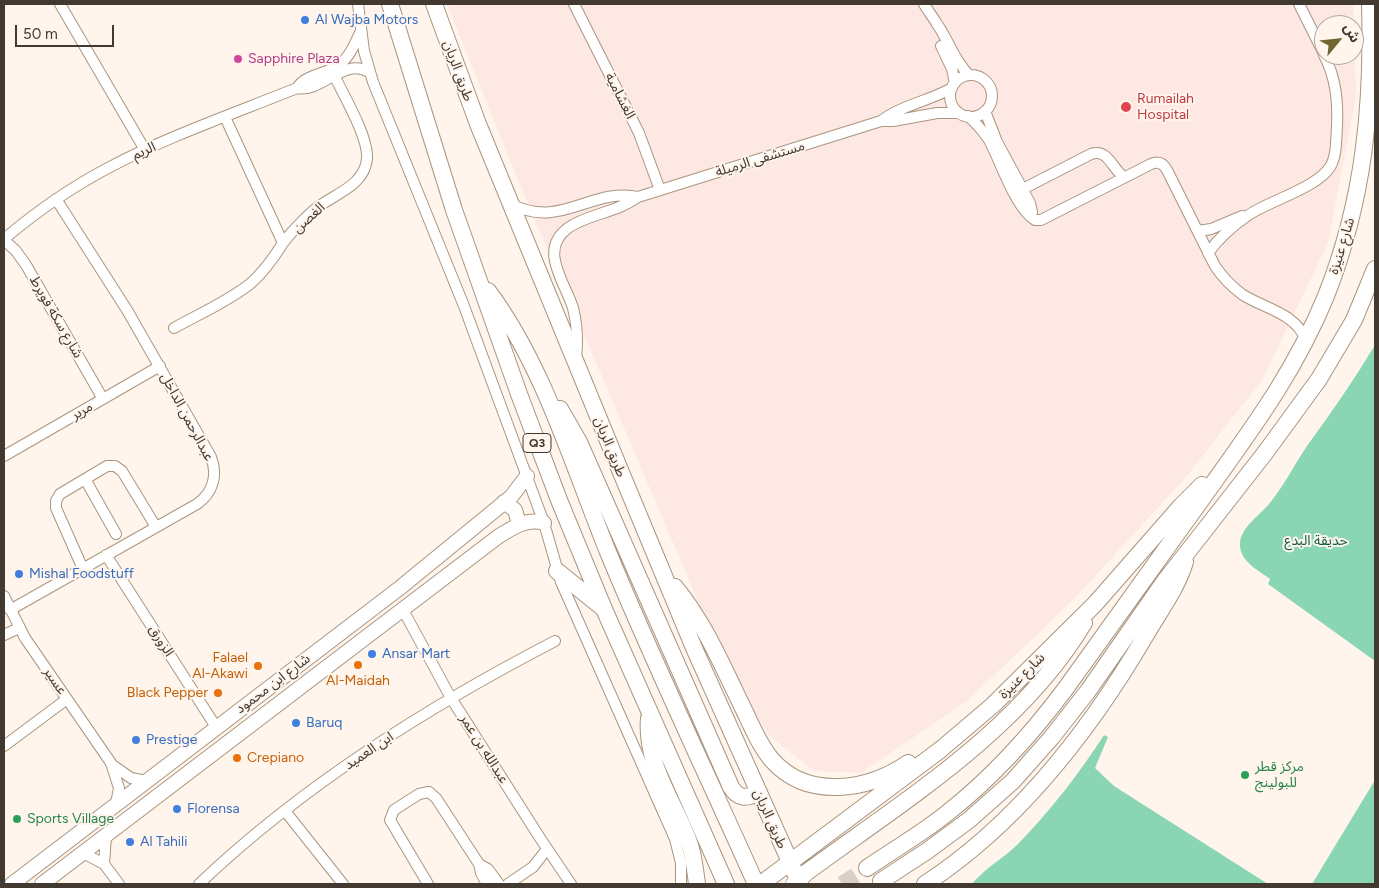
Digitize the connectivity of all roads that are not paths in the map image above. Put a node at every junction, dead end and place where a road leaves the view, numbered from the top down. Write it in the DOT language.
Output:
graph roads {
  1 [pos="60,4"];
  2 [pos="358,4"];
  3 [pos="390,4"];
  4 [pos="434,4"];
  5 [pos="574,4"];
  6 [pos="924,4"];
  7 [pos="1299,4"];
  8 [pos="1370,4"];
  9 [pos="932,18"];
  10 [pos="361,30"];
  11 [pos="1314,35"];
  12 [pos="1328,65"];
  13 [pos="369,72"];
  14 [pos="334,75"];
  15 [pos="969,75"];
  16 [pos="953,86"];
  17 [pos="297,88"];
  18 [pos="986,111"];
  19 [pos="964,115"];
  20 [pos="225,117"];
  21 [pos="881,121"];
  22 [pos="1371,126"];
  23 [pos="146,150"];
  24 [pos="1370,151"];
  25 [pos="1124,177"];
  26 [pos="660,190"];
  27 [pos="1018,191"];
  28 [pos="638,196"];
  29 [pos="56,199"];
  30 [pos="510,203"];
  31 [pos="1248,215"];
  32 [pos="1198,231"];
  33 [pos="4,240"];
  34 [pos="283,243"];
  35 [pos="1208,253"];
  36 [pos="1375,269"];
  37 [pos="477,275"];
  38 [pos="174,328"];
  39 [pos="1306,340"];
  40 [pos="576,363"];
  41 [pos="160,366"];
  42 [pos="543,387"];
  43 [pos="104,399"];
  44 [pos="4,456"];
  45 [pos="1228,462"];
  46 [pos="527,476"];
  47 [pos="86,479"];
  48 [pos="504,502"];
  49 [pos="544,523"];
  50 [pos="519,524"];
  51 [pos="156,527"];
  52 [pos="116,534"];
  53 [pos="1188,550"];
  54 [pos="106,555"];
  55 [pos="83,568"];
  56 [pos="557,571"];
  57 [pos="663,574"];
  58 [pos="4,596"];
  59 [pos="1095,604"];
  60 [pos="10,610"];
  61 [pos="402,610"];
  62 [pos="604,610"];
  63 [pos="19,628"];
  64 [pos="4,635"];
  65 [pos="555,641"];
  66 [pos="451,698"];
  67 [pos="67,699"];
  68 [pos="649,711"];
  69 [pos="216,727"];
  70 [pos="968,728"];
  71 [pos="4,746"];
  72 [pos="110,763"];
  73 [pos="146,781"];
  74 [pos="758,792"];
  75 [pos="116,804"];
  76 [pos="285,810"];
  77 [pos="106,836"];
  78 [pos="982,841"];
  79 [pos="547,849"];
  80 [pos="83,853"];
  81 [pos="790,863"];
  82 [pos="104,864"];
  83 [pos="479,864"];
  84 [pos="867,868"];
  85 [pos="881,881"];
  86 [pos="797,883"];
  87 [pos="12,884"];
  88 [pos="42,884"];
  89 [pos="119,884"];
  90 [pos="199,884"];
  91 [pos="343,884"];
  92 [pos="428,884"];
  93 [pos="487,884"];
  94 [pos="500,884"];
  95 [pos="508,884"];
  96 [pos="571,884"];
  97 [pos="681,884"];
  98 [pos="697,884"];
  99 [pos="726,884"];
  100 [pos="756,884"];
  101 [pos="761,884"];
  102 [pos="925,884"];
  103 [pos="944,884"];
  1 -- 23 [label="street"];
  2 -- 10 [label="street"];
  3 -- 37 [label="main road, Q3"];
  4 -- 30 [label="main road, طريق الريان"];
  5 -- 26 [label="street, الغشامية"];
  6 -- 9 [label="street"];
  7 -- 11 [label="street"];
  8 -- 22 [label="main road, شارع عنيزة"];
  9 -- 15 [label="street"];
  9 -- 16 [label="street"];
  10 -- 13 [label="street"];
  10 -- 17 [label="street, الريم"];
  12 -- 31 [label="street"];
  13 -- 14 [label="street, الريم"];
  13 -- 46 [label="street"];
  14 -- 17 [label="street, الريم"];
  14 -- 34 [label="street, الغصن"];
  15 -- 16 [label="street"];
  15 -- 18 [label="street"];
  16 -- 19 [label="street"];
  16 -- 21 [label="street, مستشفى الرميلة"];
  17 -- 20 [label="street, الريم"];
  18 -- 19 [label="street"];
  18 -- 27 [label="street"];
  19 -- 21 [label="street, مستشفى الرميلة"];
  19 -- 27 [label="street"];
  20 -- 23 [label="street, الريم"];
  20 -- 34 [label="street"];
  21 -- 26 [label="street, مستشفى الرميلة"];
  22 -- 24 [label="main road, شارع عنيزة"];
  23 -- 29 [label="street, الريم"];
  24 -- 39 [label="main road, شارع عنيزة"];
  25 -- 27 [label="street"];
  25 -- 27 [label="street"];
  25 -- 32 [label="street"];
  26 -- 28 [label="street, مستشفى الرميلة"];
  28 -- 30 [label="street, مستشفى الرميلة"];
  28 -- 40 [label="street, مستشفى الرميلة"];
  29 -- 33 [label="street, الريم"];
  29 -- 41 [label="street, عبدالرحمن الداخل"];
  30 -- 40 [label="main road, طريق الريان"];
  31 -- 32 [label="street"];
  31 -- 35 [label="street"];
  32 -- 35 [label="street"];
  33 -- 43 [label="street, شارع سكة فويرط"];
  34 -- 38 [label="street, الغصن"];
  35 -- 39 [label="street"];
  36 -- 53 [label="main road"];
  37 -- 42 [label="main road"];
  37 -- 62 [label="main road, Q3"];
  39 -- 45 [label="main road, شارع عنيزة"];
  40 -- 57 [label="main road, طريق الريان"];
  41 -- 43 [label="street, مرير"];
  41 -- 51 [label="street, عبدالرحمن الداخل"];
  42 -- 74 [label="main road"];
  42 -- 100 [label="main road"];
  43 -- 44 [label="street, مرير"];
  45 -- 59 [label="main road, شارع عنيزة"];
  45 -- 84 [label="main road, شارع عنيزة"];
  46 -- 48 [label="street, شارع ابن محمود"];
  46 -- 49 [label="street"];
  47 -- 51 [label="street"];
  47 -- 52 [label="street"];
  47 -- 55 [label="street"];
  48 -- 50 [label="street"];
  48 -- 69 [label="street, شارع ابن محمود"];
  49 -- 50 [label="street, شارع ابن محمود"];
  49 -- 56 [label="street"];
  50 -- 61 [label="street, شارع ابن محمود"];
  51 -- 54 [label="street, عبدالرحمن الداخل"];
  53 -- 78 [label="main road"];
  53 -- 85 [label="main road"];
  54 -- 55 [label="street, عبدالرحمن الداخل"];
  54 -- 69 [label="street, الزورق"];
  55 -- 60 [label="street, عبدالرحمن الداخل"];
  56 -- 62 [label="main road"];
  56 -- 97 [label="street"];
  57 -- 70 [label="main road"];
  57 -- 74 [label="main road, طريق الريان"];
  58 -- 60 [label="street, عسير"];
  59 -- 70 [label="main road, شارع عنيزة"];
  59 -- 86 [label="main road"];
  60 -- 63 [label="street, عسير"];
  61 -- 66 [label="street, عبدالله بن عمر"];
  61 -- 77 [label="street, شارع ابن محمود"];
  62 -- 68 [label="main road, Q3"];
  63 -- 64 [label="street"];
  63 -- 67 [label="street, عسير"];
  65 -- 66 [label="street, ابن العميد"];
  66 -- 76 [label="street, ابن العميد"];
  66 -- 79 [label="street, عبدالله بن عمر"];
  67 -- 71 [label="street"];
  67 -- 72 [label="street, عسير"];
  68 -- 98 [label="main road"];
  68 -- 99 [label="main road, Q3"];
  69 -- 73 [label="street, شارع ابن محمود"];
  70 -- 81 [label="main road, شارع عنيزة"];
  72 -- 73 [label="street, عسير"];
  72 -- 75 [label="street, عسير"];
  73 -- 75 [label="street, شارع ابن محمود"];
  74 -- 81 [label="main road, طريق الريان"];
  75 -- 87 [label="street, شارع ابن محمود"];
  76 -- 90 [label="street, ابن العميد"];
  76 -- 91 [label="street"];
  77 -- 80 [label="street, شارع ابن محمود"];
  77 -- 82 [label="street"];
  78 -- 102 [label="main road"];
  78 -- 103 [label="main road"];
  79 -- 95 [label="street"];
  79 -- 96 [label="street, عبدالله بن عمر"];
  80 -- 82 [label="street"];
  80 -- 88 [label="street, شارع ابن محمود"];
  81 -- 86 [label="main road, طريق الريان"];
  81 -- 101 [label="main road, شارع عنيزة"];
  82 -- 89 [label="street"];
  83 -- 92 [label="street"];
  83 -- 93 [label="street"];
  83 -- 94 [label="street"];
}
